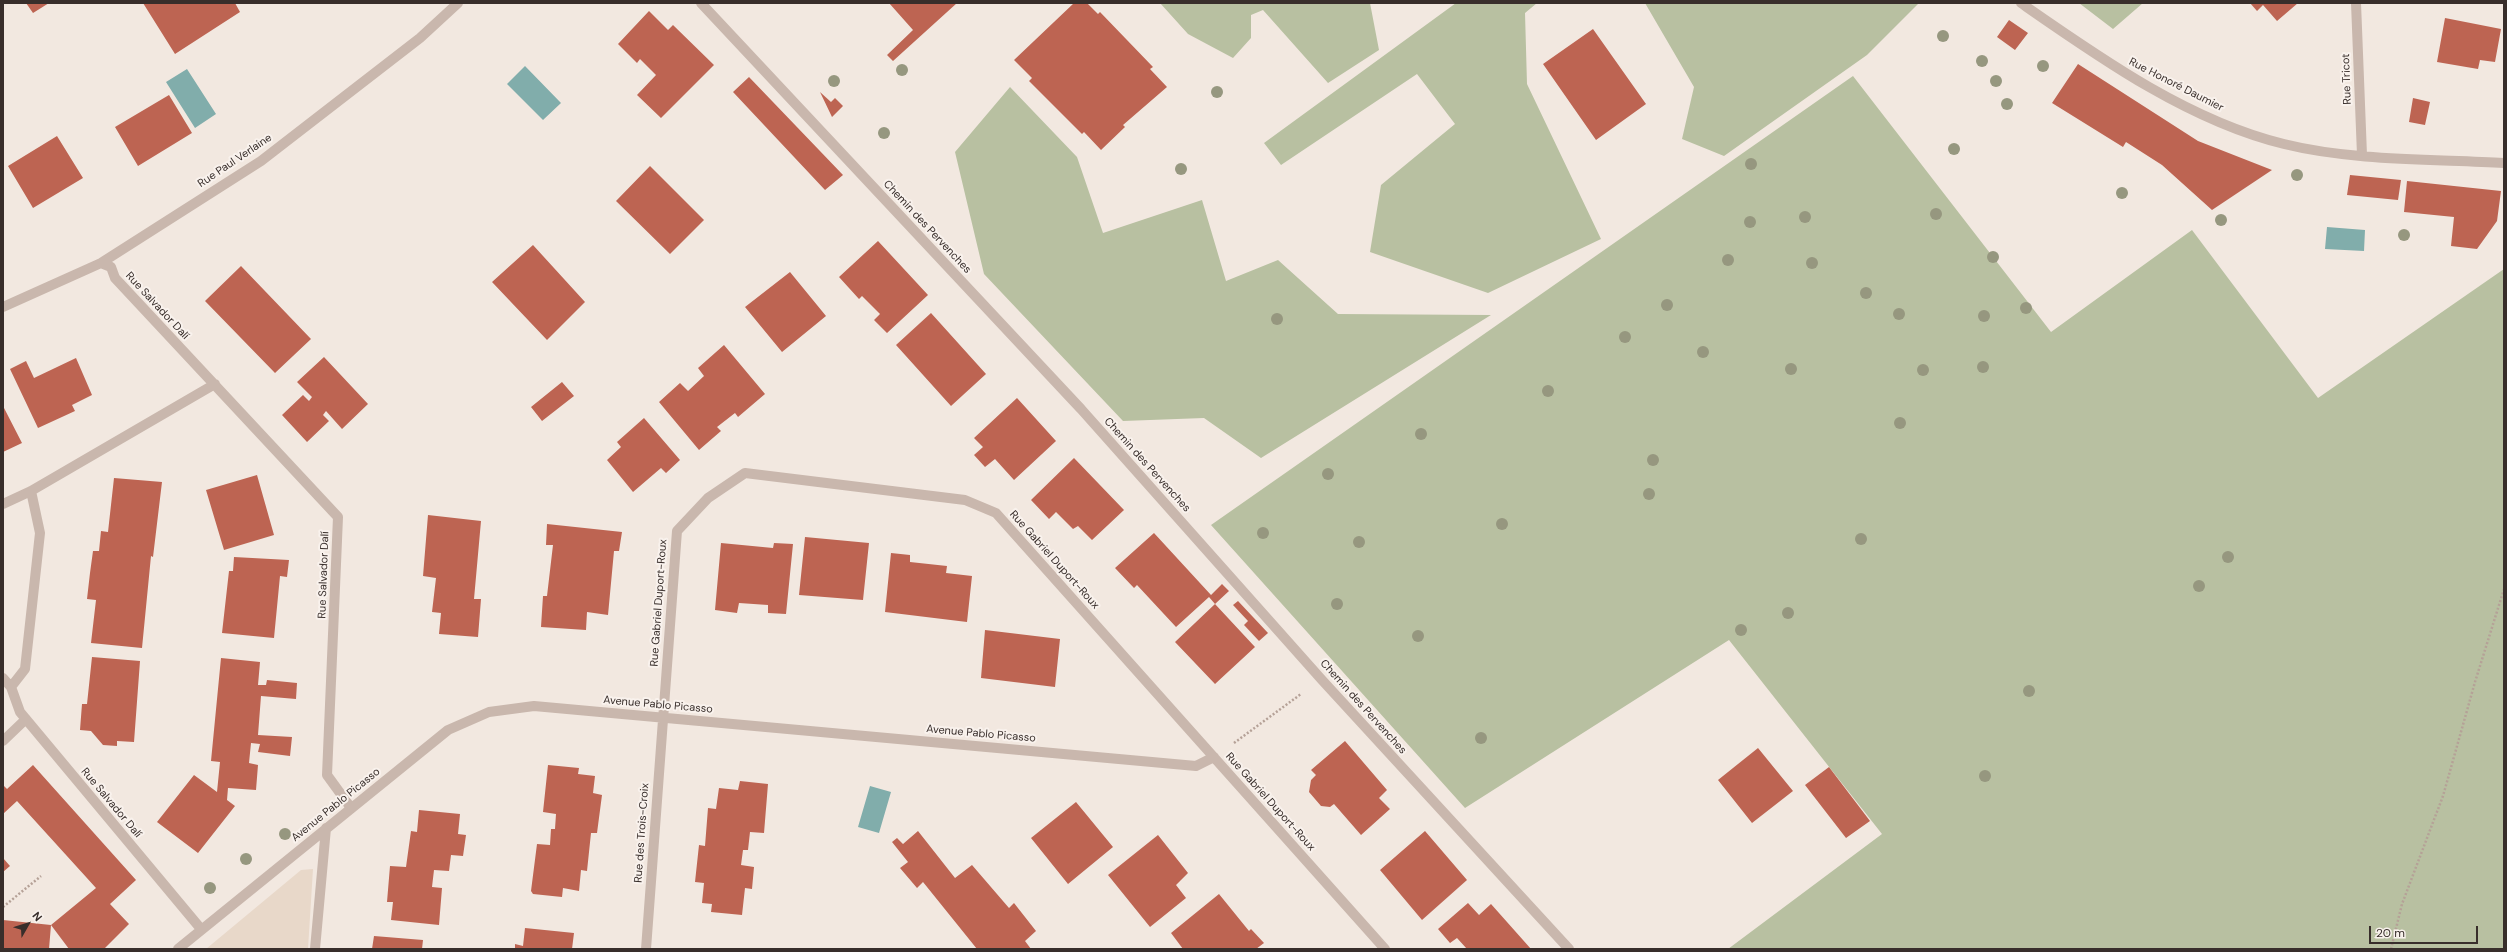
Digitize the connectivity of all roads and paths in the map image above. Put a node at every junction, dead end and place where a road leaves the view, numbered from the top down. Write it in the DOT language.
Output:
graph roads {
  1 [pos="458,3"];
  2 [pos="701,3"];
  3 [pos="2021,3"];
  4 [pos="2356,3"];
  5 [pos="2362,155"];
  6 [pos="2504,163"];
  7 [pos="101,263"];
  8 [pos="3,307"];
  9 [pos="215,384"];
  10 [pos="31,491"];
  11 [pos="3,504"];
  12 [pos="2504,590"];
  13 [pos="3,678"];
  14 [pos="1322,680"];
  15 [pos="11,687"];
  16 [pos="663,718"];
  17 [pos="26,719"];
  18 [pos="3,741"];
  19 [pos="1214,757"];
  20 [pos="351,808"];
  21 [pos="326,828"];
  22 [pos="41,876"];
  23 [pos="3,907"];
  24 [pos="201,929"];
  25 [pos="178,949"];
  26 [pos="315,949"];
  27 [pos="646,949"];
  28 [pos="1386,949"];
  29 [pos="1569,949"];
  30 [pos="2391,949"];
  1 -- 7 [label="street, Rue Paul Verlaine"];
  2 -- 14 [label="street, Chemin des Pervenches"];
  3 -- 5 [label="street, Rue Honoré Daumier"];
  4 -- 5 [label="street, Rue Tricot"];
  5 -- 6 [label="street, Rue Honoré Daumier"];
  7 -- 8 [label="street, Rue Paul Verlaine"];
  7 -- 9 [label="street, Rue Salvador Dalí"];
  9 -- 10 [label="street"];
  9 -- 20 [label="street, Rue Salvador Dalí"];
  10 -- 11 [label="street"];
  10 -- 15 [label="street"];
  12 -- 30 [label="path"];
  13 -- 15 [label="street, Rue Salvador Dalí"];
  14 -- 19 [label="path"];
  14 -- 29 [label="street, Chemin des Pervenches"];
  15 -- 17 [label="street, Rue Salvador Dalí"];
  16 -- 19 [label="street, Avenue Pablo Picasso"];
  16 -- 19 [label="street, Rue Gabriel Duport-Roux"];
  16 -- 20 [label="street, Avenue Pablo Picasso"];
  16 -- 27 [label="street, Rue des Trois-Croix"];
  17 -- 18 [label="street"];
  17 -- 24 [label="street, Rue Salvador Dalí"];
  19 -- 28 [label="street, Rue Gabriel Duport-Roux"];
  20 -- 21 [label="street, Avenue Pablo Picasso"];
  21 -- 24 [label="street, Avenue Pablo Picasso"];
  21 -- 26 [label="street"];
  22 -- 23 [label="path"];
  24 -- 25 [label="street, Avenue Pablo Picasso"];
}
